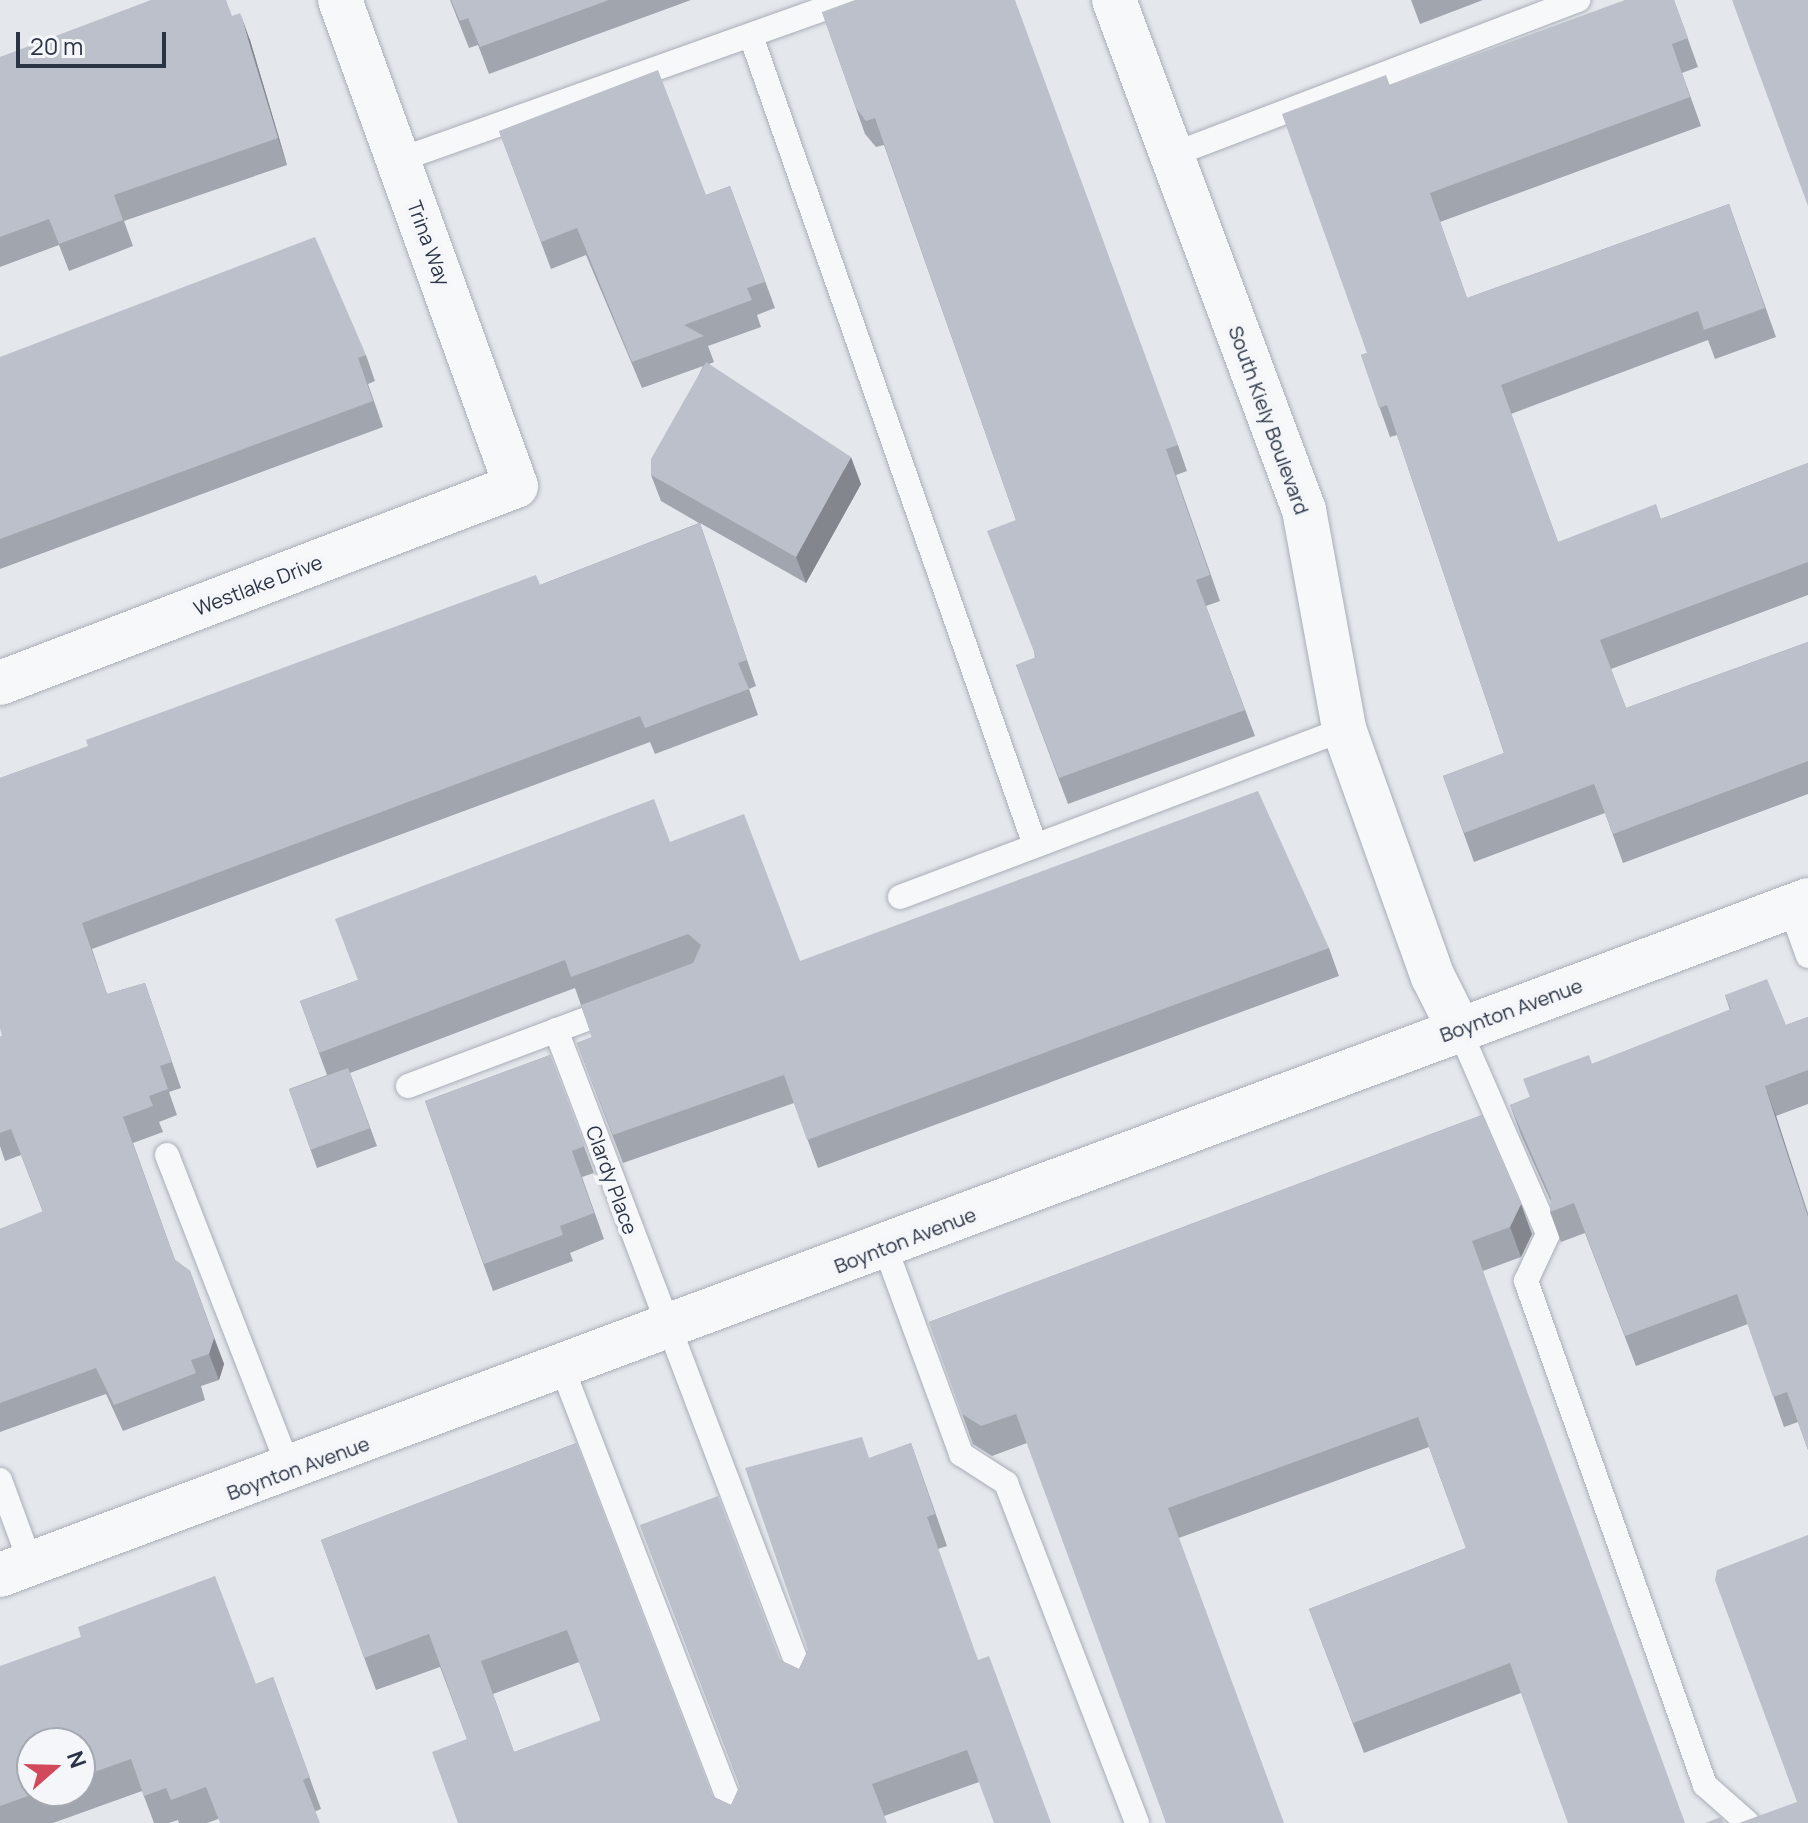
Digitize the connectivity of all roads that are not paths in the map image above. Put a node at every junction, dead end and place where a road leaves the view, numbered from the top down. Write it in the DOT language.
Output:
graph roads {
  1 [pos="340,0"];
  2 [pos="849,0"];
  3 [pos="1114,0"];
  4 [pos="1578,0"];
  5 [pos="751,36"];
  6 [pos="1172,155"];
  7 [pos="399,160"];
  8 [pos="516,486"];
  9 [pos="0,683"];
  10 [pos="1344,729"];
  11 [pos="1035,845"];
  12 [pos="900,897"];
  13 [pos="1799,903"];
  14 [pos="1808,956"];
  15 [pos="640,998"];
  16 [pos="1459,1029"];
  17 [pos="556,1030"];
  18 [pos="408,1086"];
  19 [pos="167,1155"];
  20 [pos="885,1247"];
  21 [pos="667,1330"];
  22 [pos="563,1370"];
  23 [pos="290,1471"];
  24 [pos="0,1480"];
  25 [pos="15,1568"];
  26 [pos="806,1687"];
  27 [pos="738,1823"];
  28 [pos="1137,1823"];
  29 [pos="1748,1823"];
  1 -- 7 [label="street, Trina Way"];
  2 -- 5 [label="lane"];
  3 -- 6 [label="street, South Kiely Boulevard"];
  4 -- 6 [label="lane"];
  5 -- 7 [label="lane"];
  5 -- 11 [label="lane"];
  6 -- 10 [label="street, South Kiely Boulevard"];
  7 -- 8 [label="street, Trina Way"];
  8 -- 9 [label="street, Westlake Drive"];
  10 -- 11 [label="lane"];
  10 -- 16 [label="street, South Kiely Boulevard"];
  11 -- 12 [label="lane"];
  13 -- 14 [label="lane"];
  13 -- 16 [label="street, Boynton Avenue"];
  15 -- 17 [label="lane"];
  16 -- 20 [label="street, Boynton Avenue"];
  16 -- 29 [label="lane"];
  17 -- 18 [label="lane"];
  17 -- 21 [label="lane, Clardy Place"];
  19 -- 23 [label="lane"];
  20 -- 21 [label="street, Boynton Avenue"];
  20 -- 28 [label="lane"];
  21 -- 22 [label="street, Boynton Avenue"];
  21 -- 26 [label="lane, Clardy Place"];
  22 -- 23 [label="street, Boynton Avenue"];
  22 -- 27 [label="lane"];
  23 -- 25 [label="street, Boynton Avenue"];
  24 -- 25 [label="lane"];
}
